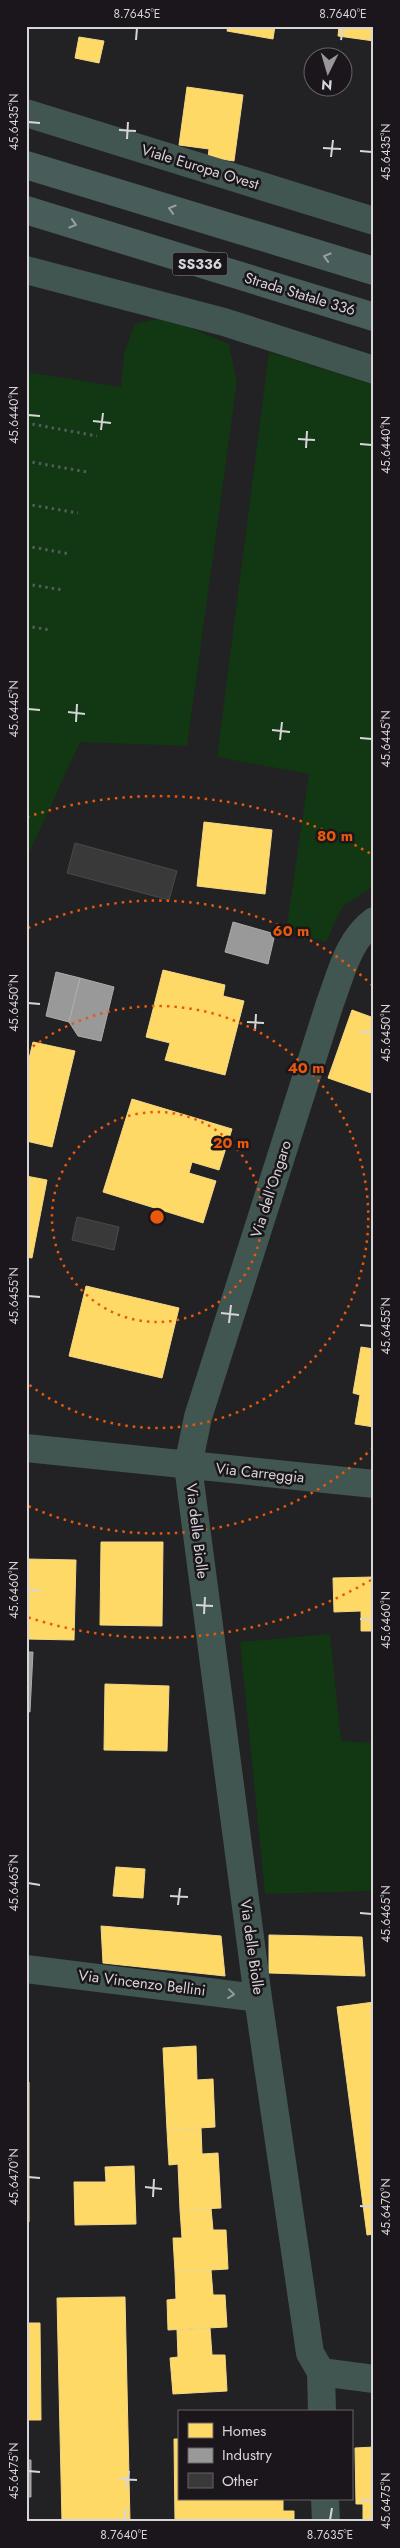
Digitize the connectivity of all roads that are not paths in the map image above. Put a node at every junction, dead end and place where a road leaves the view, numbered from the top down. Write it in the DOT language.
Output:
graph roads {
  1 [pos="26,113"];
  2 [pos="26,165"];
  3 [pos="26,210"];
  4 [pos="374,221"];
  5 [pos="26,270"];
  6 [pos="374,271"];
  7 [pos="374,317"];
  8 [pos="374,370"];
  9 [pos="374,921"];
  10 [pos="26,1448"];
  11 [pos="188,1466"];
  12 [pos="374,1484"];
  13 [pos="26,1969"];
  14 [pos="258,1998"];
  15 [pos="321,2372"];
  16 [pos="374,2379"];
  17 [pos="322,2410"];
  18 [pos="326,2500"];
  19 [pos="326,2522"];
  1 -- 4 [label="street, Viale Europa Ovest"];
  6 -- 2 [label="highway, one-way"];
  3 -- 7 [label="highway, Strada Statale 336 / SS336, one-way"];
  5 -- 8 [label="street"];
  9 -- 11 [label="street, Via dell'Ongaro"];
  10 -- 11 [label="street, Via Carreggia"];
  11 -- 12 [label="street, Via Carreggia"];
  11 -- 14 [label="street, Via delle Biolle"];
  13 -- 14 [label="street, Via Vincenzo Bellini, one-way"];
  14 -- 15 [label="street, Via delle Biolle"];
  15 -- 16 [label="street"];
  15 -- 17 [label="street"];
  18 -- 19 [label="street"];
}
